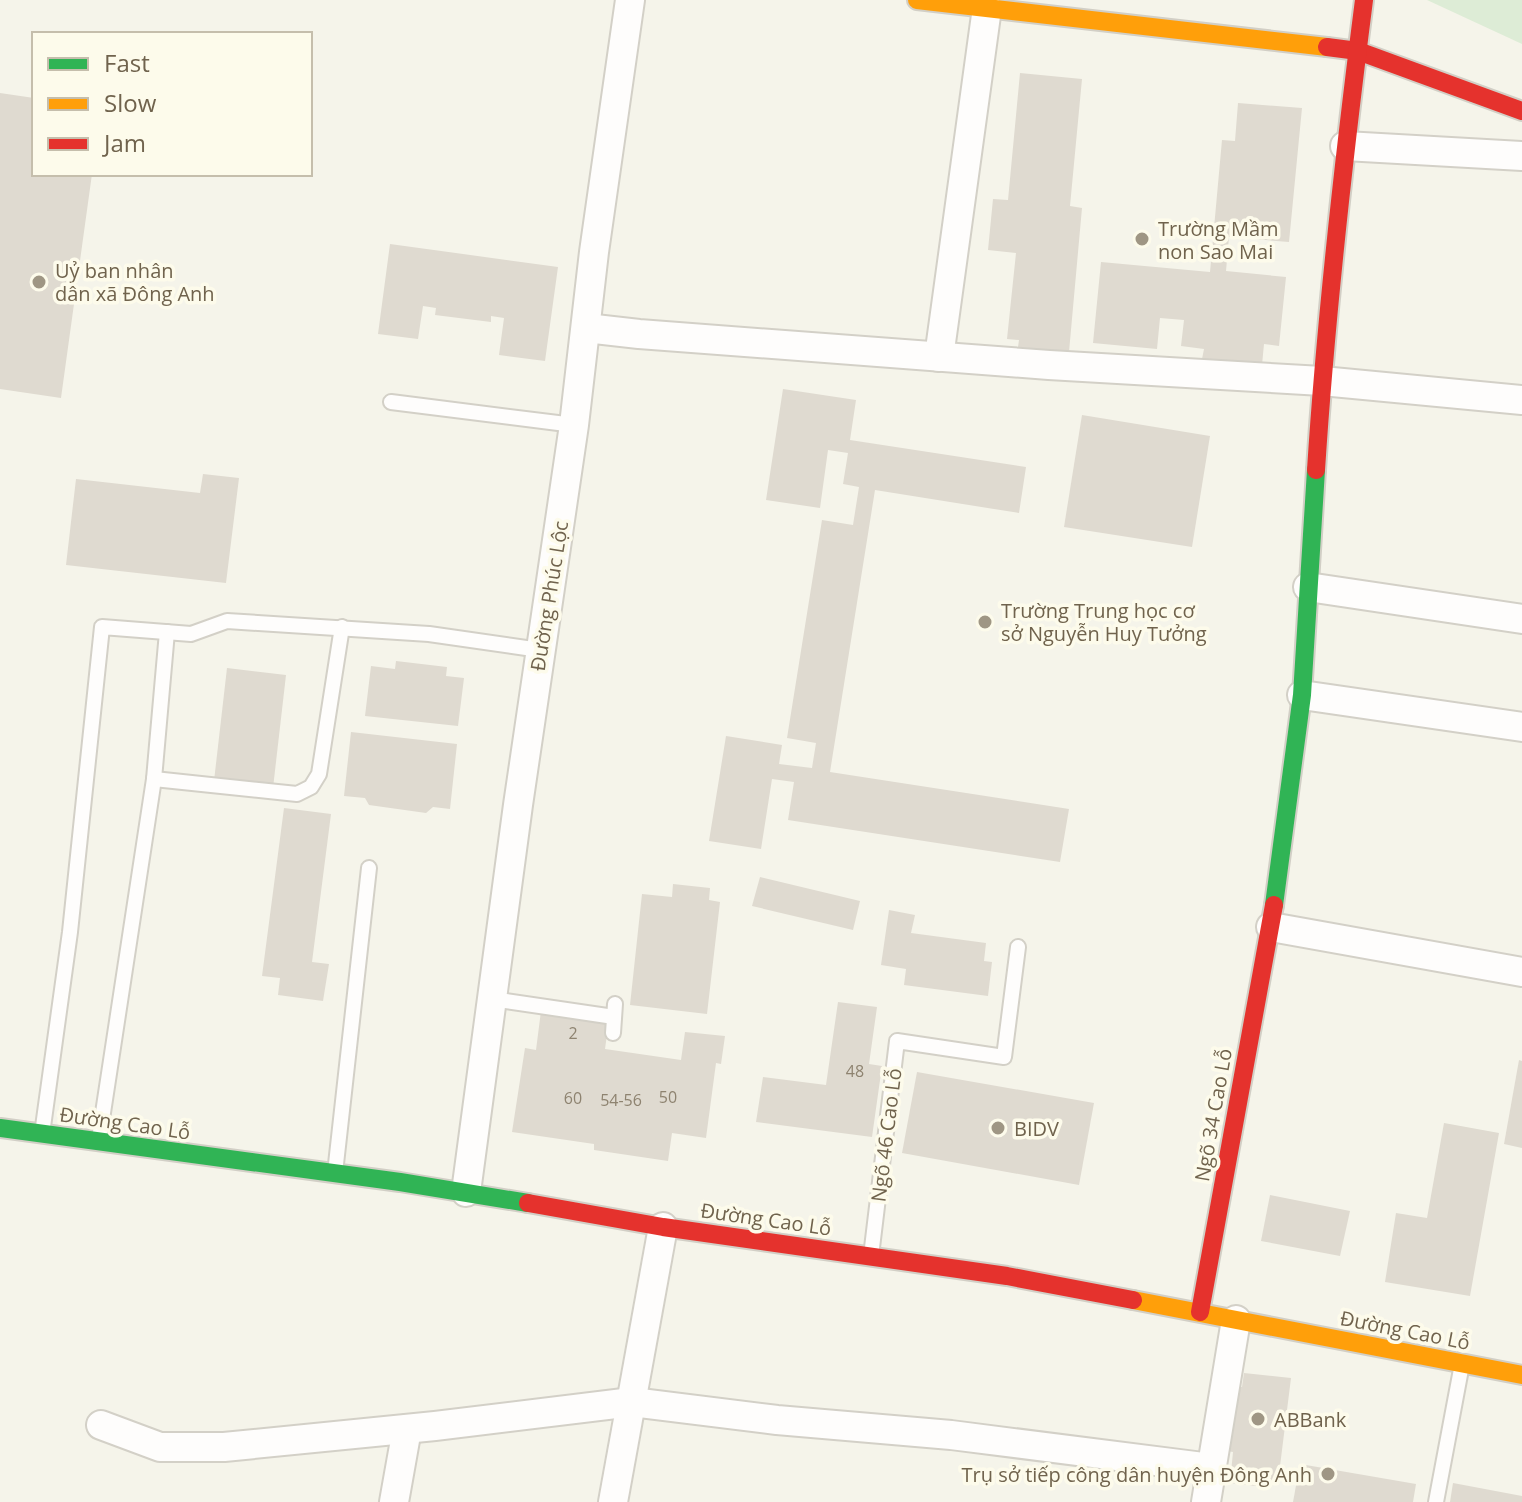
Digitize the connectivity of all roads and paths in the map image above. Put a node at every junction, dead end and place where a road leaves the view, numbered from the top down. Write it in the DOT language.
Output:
graph roads {
  1 [pos="630,0"];
  2 [pos="917,0"];
  3 [pos="1364,0"];
  4 [pos="987,8"];
  5 [pos="1358,51"];
  6 [pos="1522,111"];
  7 [pos="1345,146"];
  8 [pos="1522,156"];
  9 [pos="586,328"];
  10 [pos="939,357"];
  11 [pos="1322,381"];
  12 [pos="1522,400"];
  13 [pos="391,402"];
  14 [pos="574,425"];
  15 [pos="1308,587"];
  16 [pos="1522,619"];
  17 [pos="342,627"];
  18 [pos="167,632"];
  19 [pos="540,650"];
  20 [pos="1302,695"];
  21 [pos="1522,727"];
  22 [pos="154,779"];
  23 [pos="369,868"];
  24 [pos="1271,927"];
  25 [pos="1018,947"];
  26 [pos="1522,972"];
  27 [pos="492,999"];
  28 [pos="613,1033"];
  29 [pos="0,1128"];
  30 [pos="42,1134"];
  31 [pos="99,1142"];
  32 [pos="335,1173"];
  33 [pos="466,1192"];
  34 [pos="663,1227"];
  35 [pos="871,1256"];
  36 [pos="1200,1312"];
  37 [pos="1236,1320"];
  38 [pos="1462,1363"];
  39 [pos="1522,1375"];
  40 [pos="632,1402"];
  41 [pos="101,1425"];
  42 [pos="407,1429"];
  43 [pos="1211,1468"];
  44 [pos="394,1502"];
  45 [pos="613,1502"];
  46 [pos="1206,1502"];
  47 [pos="1436,1502"];
  1 -- 9 [label="street, Đường Phúc Lộc"];
  2 -- 4 [label="street"];
  3 -- 5 [label="street, Ngõ 34 Cao Lỗ"];
  4 -- 5 [label="street"];
  4 -- 10 [label="street"];
  5 -- 6 [label="street"];
  5 -- 7 [label="street, Ngõ 34 Cao Lỗ"];
  7 -- 8 [label="street"];
  7 -- 11 [label="street, Ngõ 34 Cao Lỗ"];
  9 -- 10 [label="street"];
  9 -- 14 [label="street, Đường Phúc Lộc"];
  10 -- 11 [label="street"];
  11 -- 12 [label="street"];
  11 -- 15 [label="street, Ngõ 34 Cao Lỗ"];
  13 -- 14 [label="lane"];
  14 -- 19 [label="street, Đường Phúc Lộc"];
  15 -- 16 [label="street"];
  15 -- 20 [label="street, Ngõ 34 Cao Lỗ"];
  17 -- 18 [label="lane"];
  17 -- 19 [label="lane"];
  17 -- 22 [label="lane"];
  18 -- 22 [label="lane"];
  18 -- 30 [label="lane"];
  19 -- 27 [label="street, Đường Phúc Lộc"];
  20 -- 21 [label="street"];
  20 -- 24 [label="street, Ngõ 34 Cao Lỗ"];
  22 -- 31 [label="lane"];
  23 -- 32 [label="lane"];
  24 -- 26 [label="street"];
  24 -- 36 [label="street, Ngõ 34 Cao Lỗ"];
  25 -- 35 [label="lane, Ngõ 46 Cao Lỗ"];
  27 -- 28 [label="lane"];
  27 -- 33 [label="street, Đường Phúc Lộc"];
  29 -- 30 [label="street, Đường Cao Lỗ"];
  30 -- 31 [label="street, Đường Cao Lỗ"];
  31 -- 32 [label="street, Đường Cao Lỗ"];
  32 -- 33 [label="street, Đường Cao Lỗ"];
  33 -- 34 [label="street, Đường Cao Lỗ"];
  34 -- 35 [label="street, Đường Cao Lỗ"];
  34 -- 40 [label="street"];
  35 -- 36 [label="street, Đường Cao Lỗ"];
  36 -- 37 [label="street, Đường Cao Lỗ"];
  37 -- 38 [label="street, Đường Cao Lỗ"];
  37 -- 43 [label="street"];
  38 -- 39 [label="street, Đường Cao Lỗ"];
  38 -- 47 [label="lane"];
  40 -- 42 [label="street"];
  40 -- 43 [label="street"];
  40 -- 45 [label="street"];
  41 -- 42 [label="street"];
  42 -- 44 [label="street"];
  43 -- 46 [label="street"];
}
